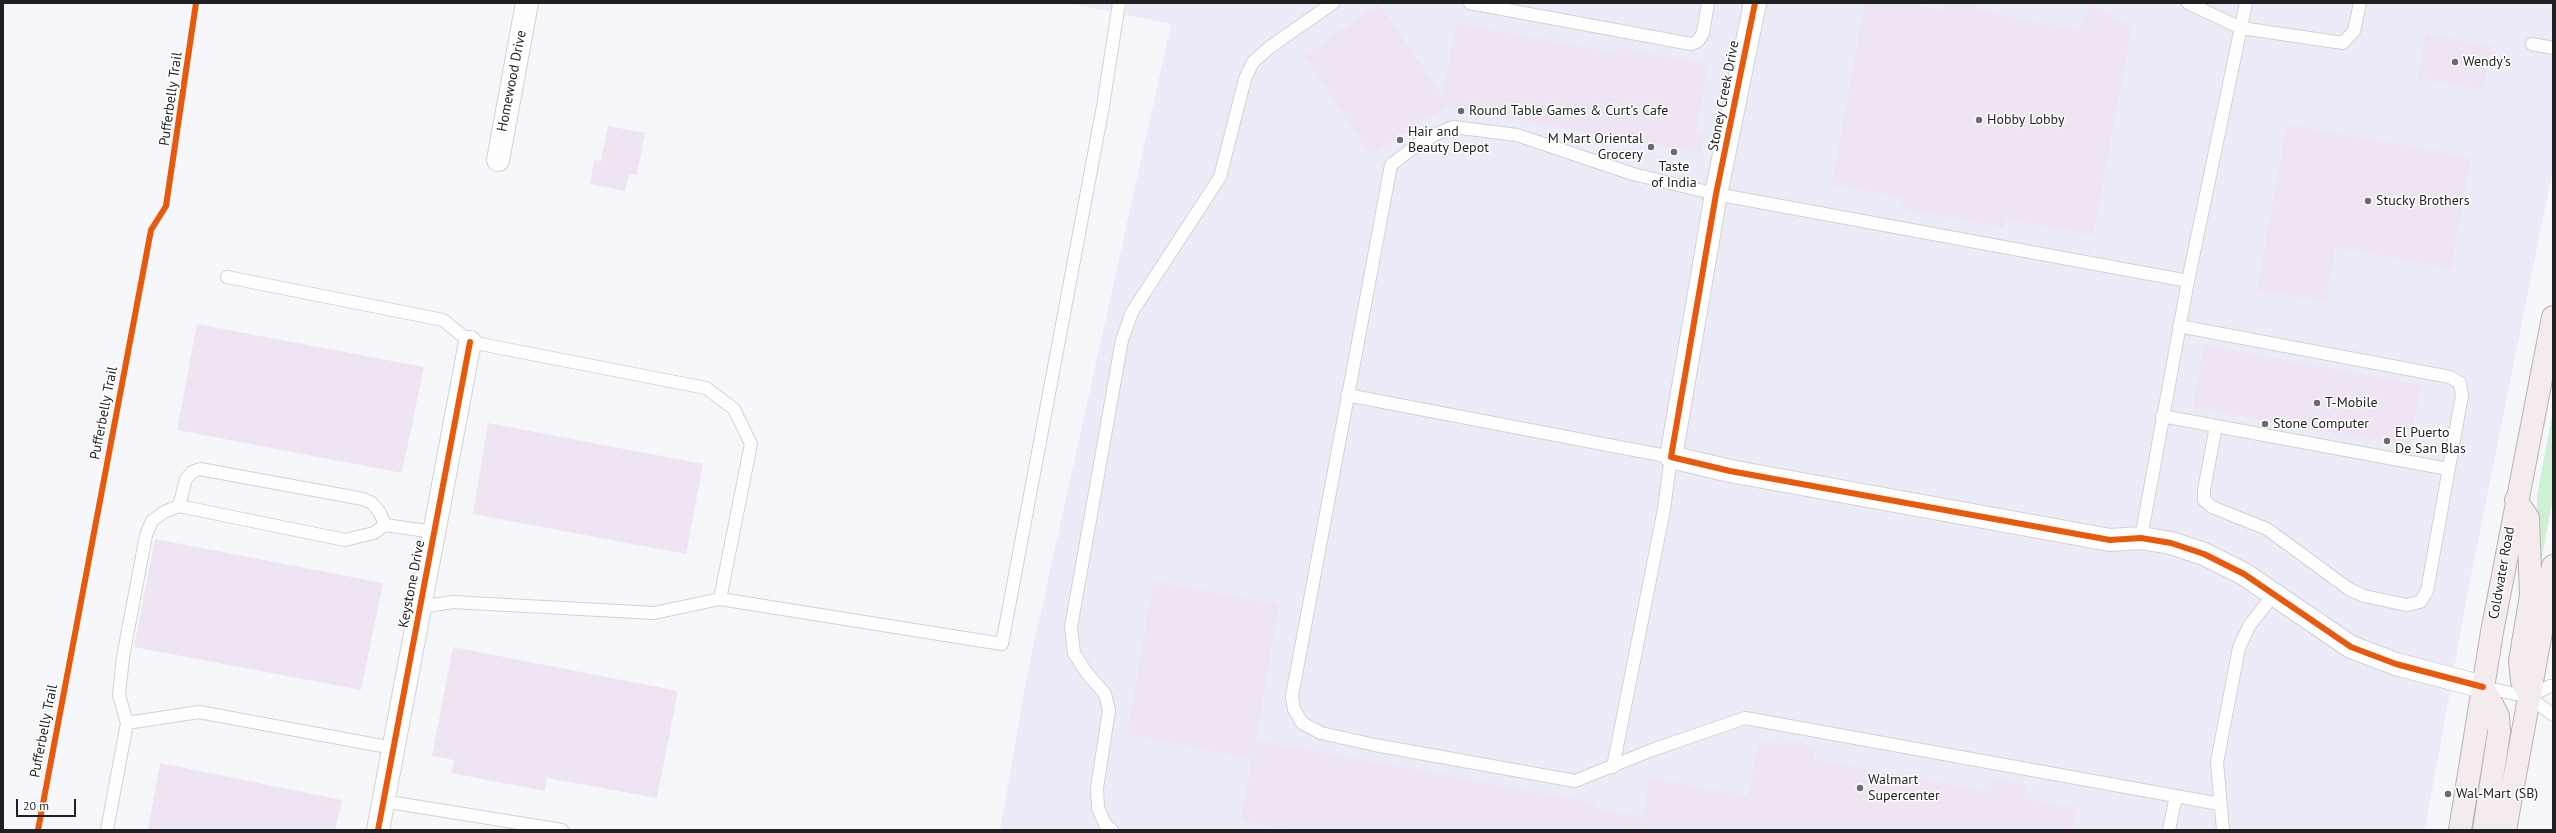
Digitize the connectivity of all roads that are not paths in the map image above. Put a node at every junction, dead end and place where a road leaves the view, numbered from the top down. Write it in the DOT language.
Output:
graph roads {
  1 [pos="527,3"];
  2 [pos="1119,3"];
  3 [pos="1333,3"];
  4 [pos="1470,3"];
  5 [pos="1708,3"];
  6 [pos="1755,3"];
  7 [pos="2188,3"];
  8 [pos="2246,3"];
  9 [pos="2360,3"];
  10 [pos="2241,28"];
  11 [pos="2532,44"];
  12 [pos="2553,48"];
  13 [pos="498,160"];
  14 [pos="1716,194"];
  15 [pos="227,277"];
  16 [pos="2188,281"];
  17 [pos="2553,317"];
  18 [pos="2180,326"];
  19 [pos="470,342"];
  20 [pos="1347,396"];
  21 [pos="2162,416"];
  22 [pos="2216,426"];
  23 [pos="1671,457"];
  24 [pos="2448,470"];
  25 [pos="2516,500"];
  26 [pos="179,506"];
  27 [pos="385,525"];
  28 [pos="434,532"];
  29 [pos="2141,538"];
  30 [pos="2553,566"];
  31 [pos="2274,594"];
  32 [pos="720,599"];
  33 [pos="420,607"];
  34 [pos="2553,686"];
  35 [pos="2483,687"];
  36 [pos="2529,697"];
  37 [pos="2553,715"];
  38 [pos="127,723"];
  39 [pos="393,748"];
  40 [pos="1613,767"];
  41 [pos="2176,796"];
  42 [pos="383,801"];
  43 [pos="2220,804"];
  44 [pos="107,830"];
  45 [pos="378,830"];
  46 [pos="562,830"];
  47 [pos="1112,830"];
  48 [pos="2169,830"];
  49 [pos="2223,830"];
  50 [pos="2460,830"];
  51 [pos="2484,830"];
  52 [pos="2505,830"];
  1 -- 13 [label="street, Homewood Drive"];
  2 -- 32 [label="lane"];
  3 -- 47 [label="lane"];
  4 -- 5 [label="lane"];
  6 -- 14 [label="street, Stoney Creek Drive"];
  7 -- 10 [label="lane"];
  8 -- 10 [label="lane"];
  9 -- 10 [label="lane"];
  10 -- 16 [label="lane"];
  11 -- 12 [label="lane"];
  14 -- 16 [label="lane"];
  14 -- 20 [label="lane"];
  14 -- 23 [label="street, Stoney Creek Drive"];
  15 -- 19 [label="lane"];
  16 -- 18 [label="lane"];
  17 -- 25 [label="main road, Coldwater Road"];
  18 -- 21 [label="lane"];
  18 -- 24 [label="lane"];
  19 -- 28 [label="street, Keystone Drive"];
  19 -- 32 [label="lane"];
  20 -- 23 [label="lane"];
  20 -- 40 [label="lane"];
  21 -- 22 [label="lane"];
  21 -- 29 [label="lane"];
  22 -- 24 [label="lane"];
  22 -- 24 [label="lane"];
  23 -- 29 [label="street"];
  23 -- 40 [label="lane"];
  25 -- 35 [label="main road, Coldwater Road"];
  25 -- 36 [label="main road"];
  26 -- 27 [label="lane"];
  26 -- 27 [label="lane"];
  26 -- 38 [label="lane"];
  27 -- 28 [label="lane"];
  28 -- 33 [label="street, Keystone Drive"];
  29 -- 31 [label="street"];
  30 -- 36 [label="main road"];
  31 -- 35 [label="street"];
  31 -- 43 [label="lane"];
  32 -- 33 [label="lane"];
  33 -- 39 [label="street, Keystone Drive"];
  34 -- 36 [label="lane"];
  35 -- 36 [label="lane"];
  35 -- 50 [label="main road, Coldwater Road"];
  35 -- 51 [label="main road"];
  36 -- 37 [label="lane"];
  36 -- 52 [label="main road"];
  38 -- 39 [label="lane"];
  38 -- 44 [label="lane"];
  39 -- 42 [label="street, Keystone Drive"];
  40 -- 41 [label="lane"];
  41 -- 43 [label="lane"];
  41 -- 48 [label="lane"];
  42 -- 45 [label="street, Keystone Drive"];
  42 -- 46 [label="lane"];
  43 -- 49 [label="lane"];
}
